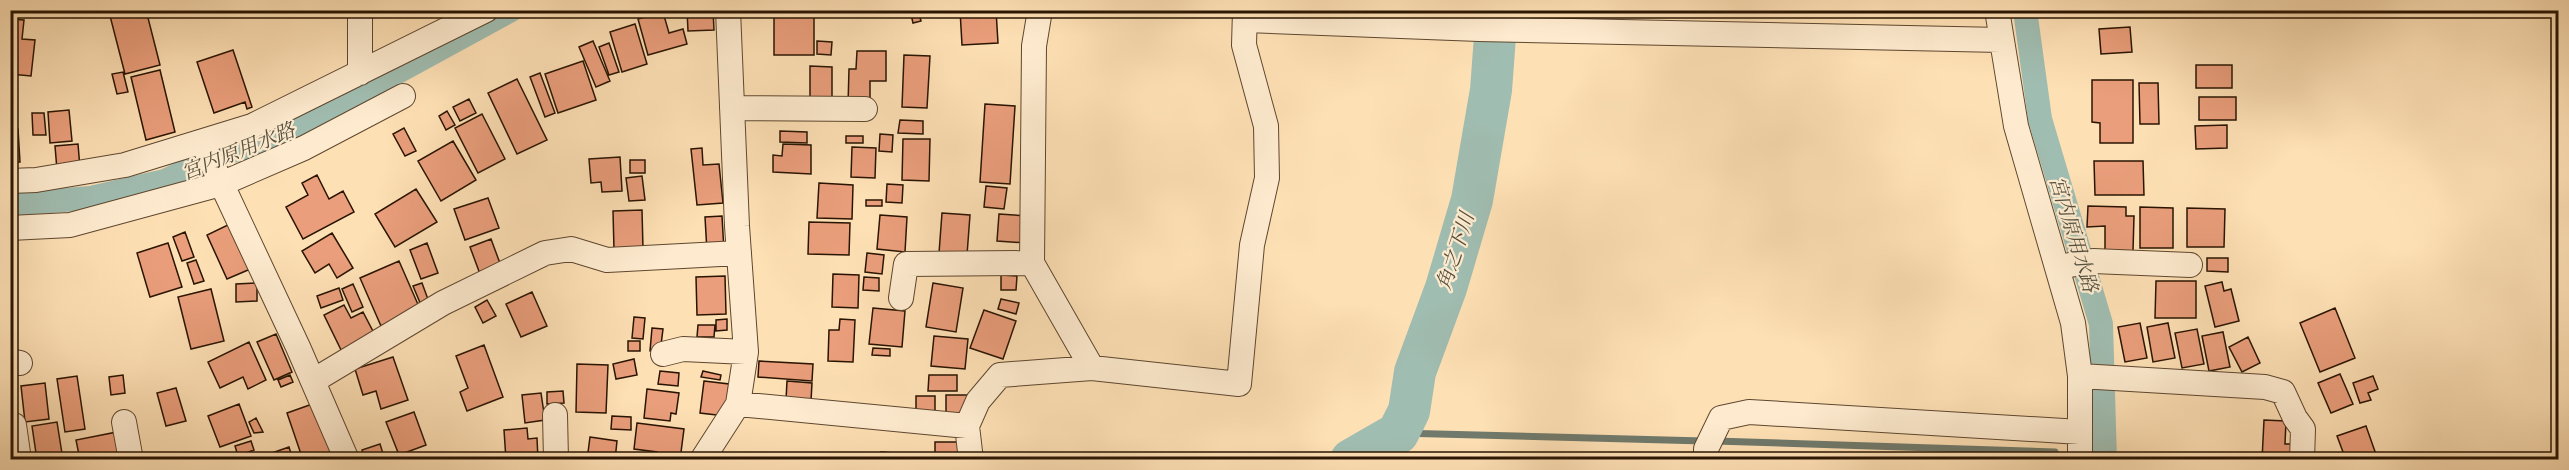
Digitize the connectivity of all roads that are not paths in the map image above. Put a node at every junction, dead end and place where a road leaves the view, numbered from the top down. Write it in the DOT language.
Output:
graph roads {
  1 [pos="360,10"];
  2 [pos="486,10"];
  3 [pos="728,10"];
  4 [pos="1040,10"];
  5 [pos="1997,10"];
  6 [pos="1246,15"];
  7 [pos="2001,40"];
  8 [pos="360,73"];
  9 [pos="403,96"];
  10 [pos="732,108"];
  11 [pos="865,109"];
  12 [pos="202,143"];
  13 [pos="10,181"];
  14 [pos="221,183"];
  15 [pos="10,228"];
  16 [pos="739,253"];
  17 [pos="1032,263"];
  18 [pos="2190,265"];
  19 [pos="2063,266"];
  20 [pos="901,298"];
  21 [pos="746,352"];
  22 [pos="663,354"];
  23 [pos="1092,368"];
  24 [pos="2095,376"];
  25 [pos="313,381"];
  26 [pos="738,404"];
  27 [pos="555,415"];
  28 [pos="124,422"];
  29 [pos="14,425"];
  30 [pos="967,426"];
  31 [pos="2080,432"];
  32 [pos="1708,447"];
  33 [pos="19,459"];
  34 [pos="131,459"];
  35 [pos="346,459"];
  36 [pos="556,459"];
  37 [pos="702,459"];
  38 [pos="971,459"];
  39 [pos="2080,459"];
  40 [pos="2302,459"];
  1 -- 8 [label="street"];
  2 -- 8 [label="street"];
  3 -- 10 [label="street"];
  4 -- 17 [label="street"];
  5 -- 7 [label="street"];
  6 -- 7 [label="street"];
  6 -- 23 [label="street"];
  7 -- 19 [label="street"];
  8 -- 12 [label="street"];
  9 -- 14 [label="street"];
  10 -- 11 [label="street"];
  10 -- 16 [label="street"];
  12 -- 13 [label="street"];
  12 -- 14 [label="street"];
  14 -- 15 [label="street"];
  14 -- 25 [label="street"];
  16 -- 21 [label="street"];
  16 -- 25 [label="street"];
  17 -- 20 [label="street"];
  17 -- 23 [label="street"];
  18 -- 19 [label="street"];
  19 -- 24 [label="street"];
  21 -- 22 [label="street"];
  21 -- 26 [label="street"];
  23 -- 30 [label="street"];
  24 -- 31 [label="street"];
  24 -- 40 [label="street"];
  25 -- 35 [label="street"];
  26 -- 30 [label="street"];
  26 -- 37 [label="street"];
  27 -- 36 [label="street"];
  28 -- 34 [label="street"];
  29 -- 33 [label="street"];
  30 -- 38 [label="street"];
  31 -- 32 [label="street"];
  31 -- 39 [label="street"];
}
